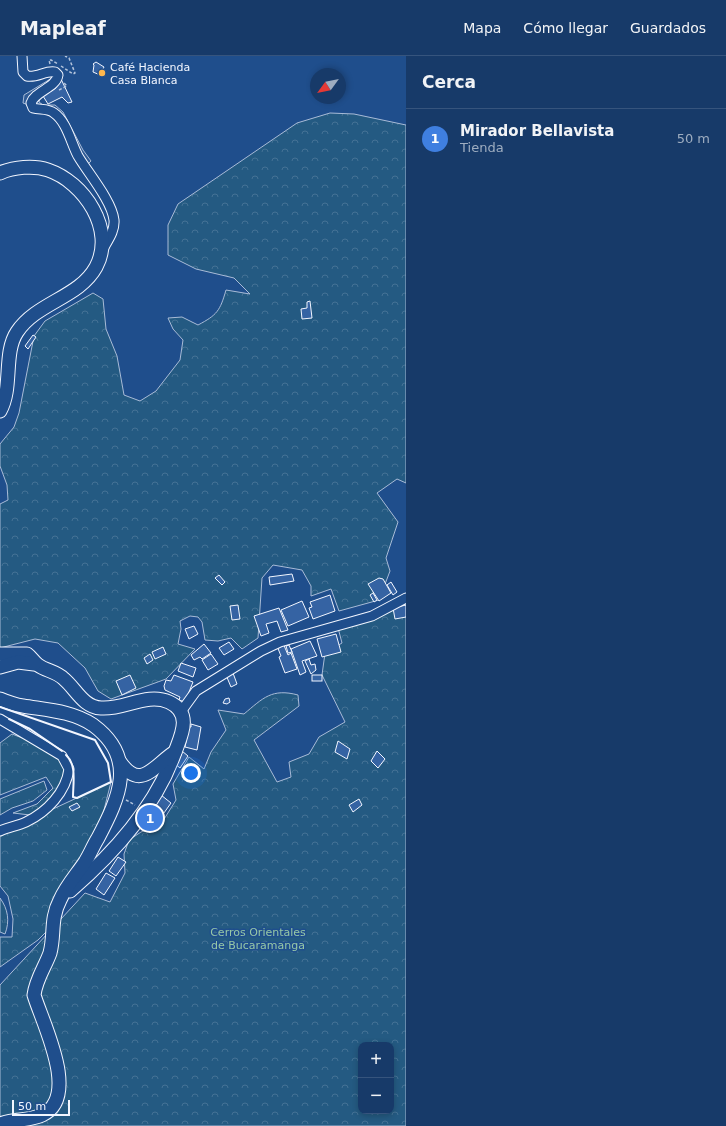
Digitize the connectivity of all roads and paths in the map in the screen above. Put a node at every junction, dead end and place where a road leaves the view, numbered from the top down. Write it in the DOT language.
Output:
graph roads {
  1 [pos="22,56"];
  2 [pos="64,82"];
  3 [pos="66,86"];
  4 [pos="0,173"];
  5 [pos="100,256"];
  6 [pos="0,411"];
  7 [pos="406,598"];
  8 [pos="0,654"];
  9 [pos="38,665"];
  10 [pos="0,667"];
  11 [pos="0,690"];
  12 [pos="0,699"];
  13 [pos="22,706"];
  14 [pos="180,713"];
  15 [pos="0,719"];
  16 [pos="175,752"];
  17 [pos="119,760"];
  18 [pos="117,796"];
  19 [pos="144,810"];
  20 [pos="0,831"];
  21 [pos="60,900"];
  22 [pos="0,1124"];
  1 -- 5 [label="street"];
  2 -- 3 [label="path"];
  4 -- 5 [label="highway"];
  5 -- 6 [label="highway"];
  7 -- 14 [label="street"];
  8 -- 9 [label="highway"];
  9 -- 10 [label="highway"];
  9 -- 14 [label="highway"];
  11 -- 13 [label="highway"];
  12 -- 13 [label="highway"];
  13 -- 17 [label="highway"];
  14 -- 16 [label="highway"];
  15 -- 20 [label="street"];
  16 -- 17 [label="highway"];
  16 -- 19 [label="highway"];
  17 -- 18 [label="highway"];
  18 -- 19 [label="path"];
  18 -- 21 [label="highway"];
  19 -- 21 [label="highway"];
  21 -- 22 [label="highway"];
}
